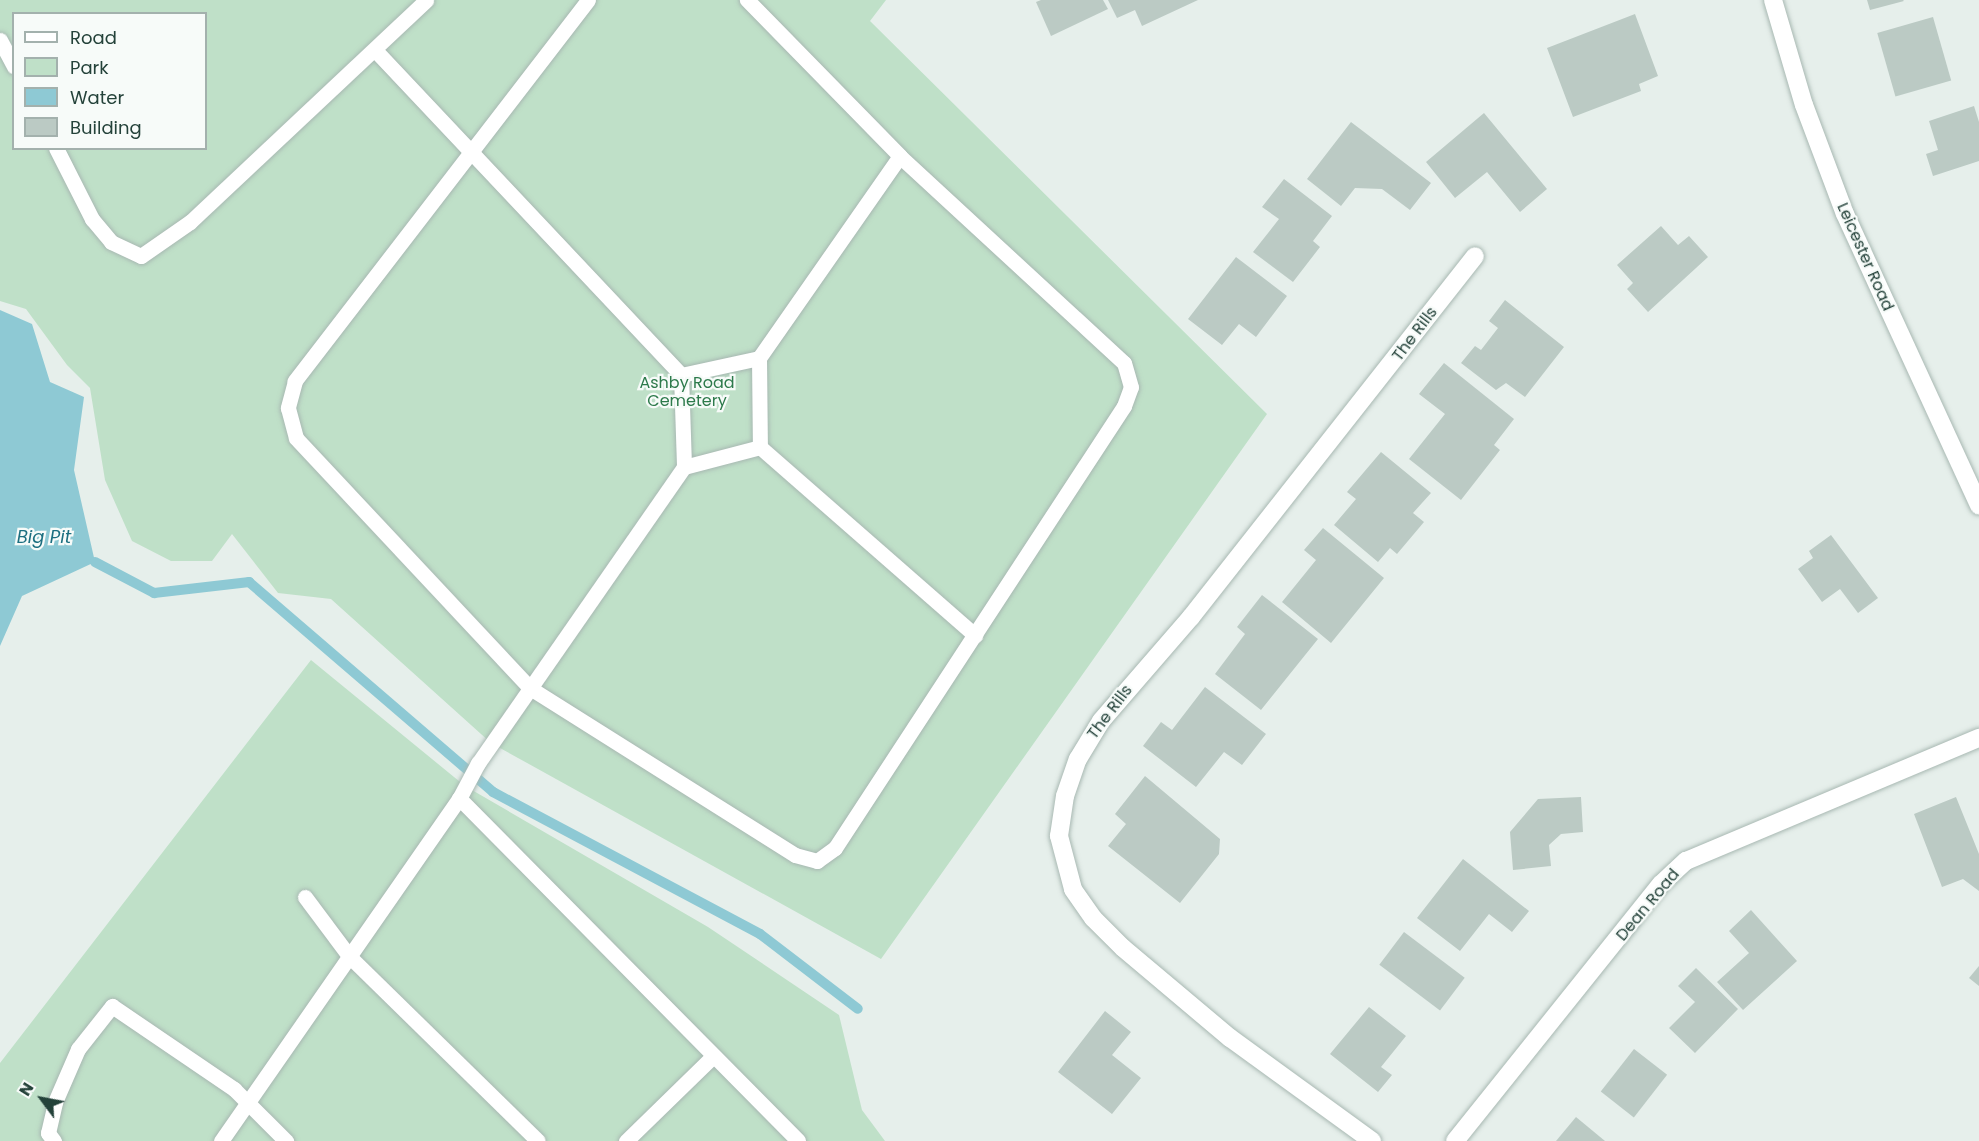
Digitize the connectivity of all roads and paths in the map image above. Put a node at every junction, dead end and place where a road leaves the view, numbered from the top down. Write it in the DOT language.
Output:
graph roads {
  1 [pos="426,0"];
  2 [pos="588,0"];
  3 [pos="747,0"];
  4 [pos="1773,0"];
  5 [pos="0,40"];
  6 [pos="375,50"];
  7 [pos="12,62"];
  8 [pos="57,150"];
  9 [pos="469,154"];
  10 [pos="900,156"];
  11 [pos="1475,256"];
  12 [pos="759,358"];
  13 [pos="681,375"];
  14 [pos="760,447"];
  15 [pos="684,467"];
  16 [pos="1979,506"];
  17 [pos="975,635"];
  18 [pos="530,688"];
  19 [pos="1979,738"];
  20 [pos="459,798"];
  21 [pos="305,897"];
  22 [pos="349,956"];
  23 [pos="713,1056"];
  24 [pos="248,1103"];
  25 [pos="54,1141"];
  26 [pos="221,1141"];
  27 [pos="286,1141"];
  28 [pos="538,1141"];
  29 [pos="626,1141"];
  30 [pos="798,1141"];
  31 [pos="1372,1141"];
  32 [pos="1455,1141"];
  1 -- 6 [label="lane"];
  2 -- 9 [label="lane"];
  3 -- 10 [label="lane"];
  4 -- 16 [label="street, Leicester Road"];
  5 -- 7 [label="lane"];
  6 -- 8 [label="lane"];
  6 -- 9 [label="lane"];
  9 -- 13 [label="lane"];
  9 -- 18 [label="lane"];
  10 -- 12 [label="lane"];
  10 -- 17 [label="lane"];
  11 -- 31 [label="street, The Rills"];
  12 -- 13 [label="lane"];
  12 -- 14 [label="lane"];
  13 -- 15 [label="lane"];
  14 -- 15 [label="lane"];
  14 -- 17 [label="lane"];
  15 -- 18 [label="lane"];
  17 -- 18 [label="lane"];
  18 -- 20 [label="lane"];
  19 -- 32 [label="street, Dean Road"];
  20 -- 22 [label="lane"];
  20 -- 23 [label="lane"];
  21 -- 22 [label="lane"];
  22 -- 24 [label="lane"];
  22 -- 28 [label="lane"];
  23 -- 29 [label="lane"];
  23 -- 30 [label="lane"];
  24 -- 25 [label="lane"];
  24 -- 26 [label="lane"];
  24 -- 27 [label="lane"];
}
